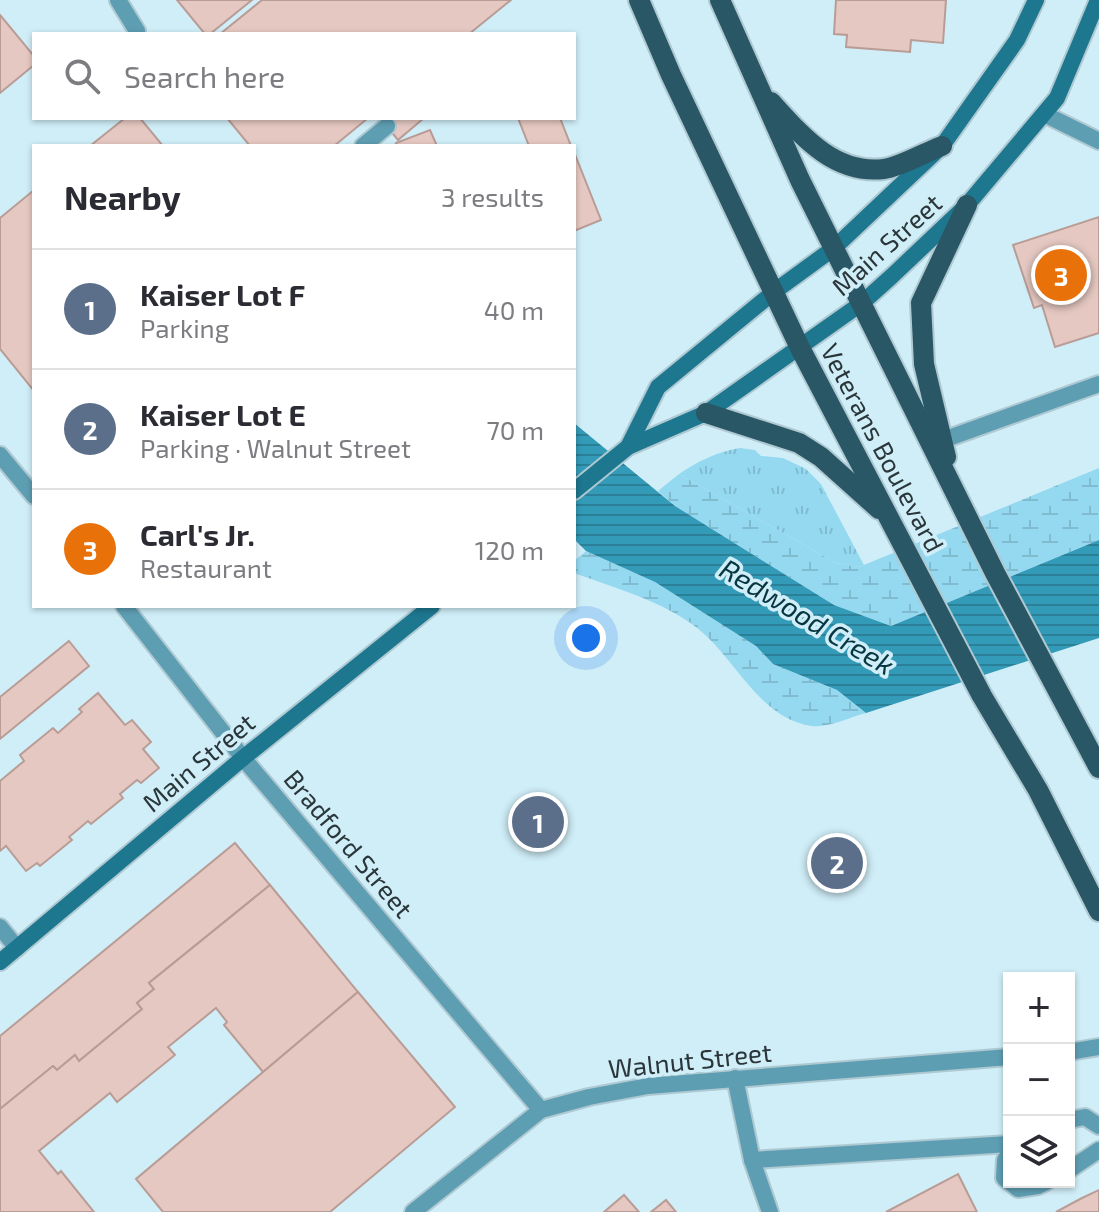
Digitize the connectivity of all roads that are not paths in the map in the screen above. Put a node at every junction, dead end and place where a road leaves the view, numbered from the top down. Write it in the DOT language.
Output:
graph roads {
  1 [pos="118,0"];
  2 [pos="639,0"];
  3 [pos="720,0"];
  4 [pos="1036,0"];
  5 [pos="1098,0"];
  6 [pos="137,31"];
  7 [pos="757,86"];
  8 [pos="1044,114"];
  9 [pos="387,126"];
  10 [pos="1099,141"];
  11 [pos="365,144"];
  12 [pos="942,146"];
  13 [pos="967,205"];
  14 [pos="834,248"];
  15 [pos="775,291"];
  16 [pos="862,303"];
  17 [pos="800,348"];
  18 [pos="1099,384"];
  19 [pos="706,413"];
  20 [pos="943,440"];
  21 [pos="628,447"];
  22 [pos="0,455"];
  23 [pos="950,481"];
  24 [pos="576,489"];
  25 [pos="32,494"];
  26 [pos="891,520"];
  27 [pos="126,608"];
  28 [pos="430,608"];
  29 [pos="243,758"];
  30 [pos="1099,768"];
  31 [pos="1099,911"];
  32 [pos="0,927"];
  33 [pos="17,948"];
  34 [pos="0,962"];
  35 [pos="1099,1047"];
  36 [pos="1075,1051"];
  37 [pos="1003,1057"];
  38 [pos="735,1078"];
  39 [pos="541,1110"];
  40 [pos="1075,1119"];
  41 [pos="1099,1126"];
  42 [pos="1003,1144"];
  43 [pos="1099,1150"];
  44 [pos="752,1160"];
  45 [pos="1075,1166"];
  46 [pos="413,1212"];
  47 [pos="770,1212"];
  1 -- 6 [label="street"];
  2 -- 15 [label="main road, Veterans Boulevard"];
  3 -- 7 [label="main road, Veterans Boulevard"];
  4 -- 12 [label="street, Main Street"];
  5 -- 8 [label="street, Main Street"];
  7 -- 12 [label="main road"];
  7 -- 14 [label="main road, Veterans Boulevard"];
  8 -- 10 [label="street"];
  8 -- 13 [label="street, Main Street"];
  9 -- 11 [label="street"];
  12 -- 14 [label="street, Main Street"];
  13 -- 16 [label="street, Main Street"];
  13 -- 20 [label="main road"];
  14 -- 15 [label="street, Main Street"];
  14 -- 16 [label="main road, Veterans Boulevard"];
  15 -- 17 [label="main road, Veterans Boulevard"];
  15 -- 21 [label="street, Main Street"];
  16 -- 17 [label="street, Main Street"];
  16 -- 23 [label="main road, Veterans Boulevard"];
  17 -- 19 [label="street, Main Street"];
  17 -- 26 [label="main road, Veterans Boulevard"];
  18 -- 20 [label="street"];
  19 -- 21 [label="street, Main Street"];
  19 -- 26 [label="main road"];
  20 -- 23 [label="main road"];
  21 -- 24 [label="street, Main Street"];
  22 -- 25 [label="street"];
  23 -- 30 [label="main road, Veterans Boulevard"];
  26 -- 31 [label="main road, Veterans Boulevard"];
  27 -- 29 [label="street, Bradford Street"];
  28 -- 29 [label="street, Main Street"];
  29 -- 33 [label="street, Main Street"];
  29 -- 39 [label="street, Bradford Street"];
  32 -- 33 [label="street"];
  33 -- 34 [label="street, Main Street"];
  35 -- 36 [label="street"];
  37 -- 38 [label="street, Walnut Street"];
  38 -- 39 [label="street, Walnut Street"];
  38 -- 44 [label="street"];
  39 -- 46 [label="street, Walnut Street"];
  40 -- 41 [label="street"];
  42 -- 44 [label="street"];
  43 -- 45 [label="street"];
  44 -- 47 [label="street"];
}
